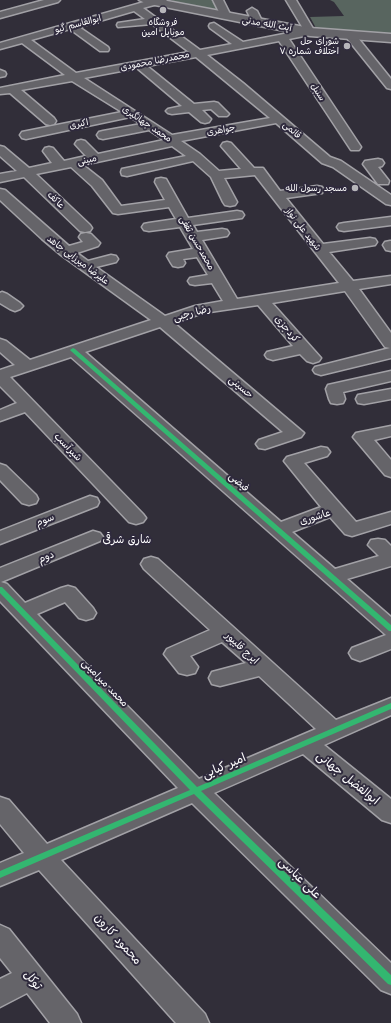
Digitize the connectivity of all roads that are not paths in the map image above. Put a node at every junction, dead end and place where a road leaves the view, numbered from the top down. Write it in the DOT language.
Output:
graph roads {
  1 [pos="55,0"];
  2 [pos="145,0"];
  3 [pos="218,0"];
  4 [pos="291,0"];
  5 [pos="160,1"];
  6 [pos="136,8"];
  7 [pos="82,10"];
  8 [pos="252,11"];
  9 [pos="0,15"];
  10 [pos="226,16"];
  11 [pos="100,18"];
  12 [pos="154,21"];
  13 [pos="258,22"];
  14 [pos="122,25"];
  15 [pos="72,26"];
  16 [pos="214,26"];
  17 [pos="310,32"];
  18 [pos="350,35"];
  19 [pos="282,37"];
  20 [pos="391,38"];
  21 [pos="23,39"];
  22 [pos="1,45"];
  23 [pos="241,45"];
  24 [pos="104,49"];
  25 [pos="198,53"];
  26 [pos="138,64"];
  27 [pos="0,76"];
  28 [pos="74,76"];
  29 [pos="391,86"];
  30 [pos="9,89"];
  31 [pos="191,108"];
  32 [pos="172,111"];
  33 [pos="132,113"];
  34 [pos="223,114"];
  35 [pos="205,119"];
  36 [pos="50,121"];
  37 [pos="271,121"];
  38 [pos="151,126"];
  39 [pos="32,131"];
  40 [pos="103,135"];
  41 [pos="172,140"];
  42 [pos="80,144"];
  43 [pos="227,146"];
  44 [pos="355,147"];
  45 [pos="0,150"];
  46 [pos="49,151"];
  47 [pos="95,158"];
  48 [pos="196,158"];
  49 [pos="74,163"];
  50 [pos="378,164"];
  51 [pos="60,166"];
  52 [pos="254,171"];
  53 [pos="127,172"];
  54 [pos="27,173"];
  55 [pos="216,175"];
  56 [pos="0,178"];
  57 [pos="387,180"];
  58 [pos="161,182"];
  59 [pos="365,183"];
  60 [pos="317,190"];
  61 [pos="0,193"];
  62 [pos="277,196"];
  63 [pos="230,202"];
  64 [pos="391,202"];
  65 [pos="111,203"];
  66 [pos="174,203"];
  67 [pos="97,205"];
  68 [pos="18,210"];
  69 [pos="0,214"];
  70 [pos="237,215"];
  71 [pos="391,220"];
  72 [pos="185,222"];
  73 [pos="149,227"];
  74 [pos="344,227"];
  75 [pos="222,233"];
  76 [pos="47,236"];
  77 [pos="31,241"];
  78 [pos="370,242"];
  79 [pos="197,244"];
  80 [pos="166,246"];
  81 [pos="320,250"];
  82 [pos="66,252"];
  83 [pos="111,258"];
  84 [pos="178,263"];
  85 [pos="85,266"];
  86 [pos="217,278"];
  87 [pos="391,280"];
  88 [pos="195,282"];
  89 [pos="349,286"];
  90 [pos="262,300"];
  91 [pos="232,304"];
  92 [pos="162,321"];
  93 [pos="0,344"];
  94 [pos="391,344"];
  95 [pos="74,350"];
  96 [pos="391,353"];
  97 [pos="273,354"];
  98 [pos="313,359"];
  99 [pos="27,366"];
  100 [pos="0,375"];
  101 [pos="391,376"];
  102 [pos="391,394"];
  103 [pos="337,399"];
  104 [pos="364,399"];
  105 [pos="28,406"];
  106 [pos="0,416"];
  107 [pos="391,431"];
  108 [pos="265,444"];
  109 [pos="321,452"];
  110 [pos="391,471"];
  111 [pos="4,480"];
  112 [pos="28,499"];
  113 [pos="90,502"];
  114 [pos="333,509"];
  115 [pos="136,518"];
  116 [pos="391,518"];
  117 [pos="278,530"];
  118 [pos="93,537"];
  119 [pos="0,538"];
  120 [pos="387,554"];
  121 [pos="151,564"];
  122 [pos="332,577"];
  123 [pos="1,589"];
  124 [pos="22,612"];
  125 [pos="86,613"];
  126 [pos="391,629"];
  127 [pos="224,632"];
  128 [pos="391,641"];
  129 [pos="360,653"];
  130 [pos="262,666"];
  131 [pos="187,667"];
  132 [pos="220,678"];
  133 [pos="391,706"];
  134 [pos="333,731"];
  135 [pos="305,743"];
  136 [pos="195,790"];
  137 [pos="0,807"];
  138 [pos="391,813"];
  139 [pos="42,856"];
  140 [pos="0,875"];
  141 [pos="0,937"];
  142 [pos="30,977"];
  143 [pos="391,981"];
  144 [pos="0,994"];
  145 [pos="67,1023"];
  146 [pos="194,1023"];
  1 -- 9 [label="street"];
  2 -- 5 [label="main road, آیت الله مدنی"];
  3 -- 10 [label="street"];
  4 -- 17 [label="street"];
  5 -- 6 [label="street, ابوالقاسم گیو"];
  5 -- 10 [label="main road, آیت الله مدنی"];
  6 -- 11 [label="street, ابوالقاسم گیو"];
  6 -- 12 [label="street, قائمی"];
  7 -- 11 [label="street"];
  8 -- 13 [label="street"];
  10 -- 13 [label="main road, آیت الله مدنی"];
  11 -- 15 [label="street, ابوالقاسم گیو"];
  12 -- 14 [label="street"];
  12 -- 25 [label="street, قائمی"];
  13 -- 17 [label="main road, آیت الله مدنی"];
  15 -- 21 [label="street, ابوالقاسم گیو"];
  15 -- 24 [label="street"];
  16 -- 23 [label="street"];
  17 -- 18 [label="main road, آیت الله مدنی"];
  17 -- 19 [label="street, محمدرضا محمودی"];
  18 -- 20 [label="main road, آیت الله مدنی"];
  18 -- 29 [label="street"];
  19 -- 23 [label="street, محمدرضا محمودی"];
  19 -- 44 [label="street, سنبل"];
  21 -- 22 [label="street, ابوالقاسم گیو"];
  21 -- 28 [label="street, محمد جهانگیری"];
  23 -- 25 [label="street, محمدرضا محمودی"];
  25 -- 26 [label="street, محمدرضا محمودی"];
  25 -- 59 [label="street, قائمی"];
  26 -- 28 [label="street, محمدرضا محمودی"];
  26 -- 31 [label="street"];
  27 -- 30 [label="street"];
  28 -- 30 [label="street, محمدرضا محمودی"];
  28 -- 33 [label="street, محمد جهانگیری"];
  30 -- 36 [label="street"];
  31 -- 32 [label="street"];
  31 -- 34 [label="street"];
  31 -- 35 [label="street"];
  33 -- 38 [label="street, محمد جهانگیری"];
  33 -- 39 [label="street, اکبری"];
  37 -- 41 [label="street, جواهری"];
  38 -- 40 [label="street"];
  38 -- 41 [label="street, محمد جهانگیری"];
  41 -- 47 [label="street, مبینی"];
  41 -- 48 [label="street, محمد جهانگیری"];
  42 -- 47 [label="street"];
  43 -- 52 [label="street, شهید علی نواز"];
  45 -- 54 [label="street, عاکف"];
  46 -- 51 [label="street"];
  47 -- 49 [label="street, مبینی"];
  48 -- 53 [label="street"];
  48 -- 55 [label="street, محمد جهانگیری"];
  49 -- 51 [label="street, مبینی"];
  49 -- 65 [label="street"];
  50 -- 57 [label="street"];
  51 -- 54 [label="street, مبینی"];
  52 -- 55 [label="street"];
  52 -- 62 [label="street, شهید علی نواز"];
  54 -- 56 [label="street, مبینی"];
  54 -- 82 [label="street, عاکف"];
  55 -- 63 [label="street"];
  57 -- 59 [label="street"];
  58 -- 66 [label="street, محمدحسن ثقفی"];
  59 -- 64 [label="street, قائمی"];
  60 -- 62 [label="street"];
  61 -- 68 [label="street, علیرضا میرزایی جاهد"];
  62 -- 81 [label="street, شهید علی نواز"];
  65 -- 66 [label="street"];
  65 -- 67 [label="street"];
  66 -- 72 [label="street, محمدحسن ثقفی"];
  68 -- 69 [label="street"];
  68 -- 76 [label="street, علیرضا میرزایی جاهد"];
  70 -- 72 [label="street"];
  71 -- 74 [label="street"];
  72 -- 73 [label="street"];
  72 -- 79 [label="street, محمدحسن ثقفی"];
  75 -- 79 [label="street"];
  76 -- 77 [label="street"];
  76 -- 82 [label="street, علیرضا میرزایی جاهد"];
  78 -- 81 [label="street"];
  79 -- 80 [label="street"];
  79 -- 84 [label="street"];
  79 -- 86 [label="street, محمدحسن ثقفی"];
  81 -- 89 [label="street, شهید علی نواز"];
  82 -- 85 [label="street, علیرضا میرزایی جاهد"];
  83 -- 85 [label="street"];
  85 -- 92 [label="street, علیرضا میرزایی جاهد"];
  86 -- 88 [label="street"];
  86 -- 91 [label="street, محمدحسن ثقفی"];
  87 -- 89 [label="street, رضا رجبی"];
  89 -- 90 [label="street, رضا رجبی"];
  89 -- 94 [label="street, شهید علی نواز"];
  90 -- 91 [label="street, رضا رجبی"];
  90 -- 98 [label="street, کردجزی"];
  91 -- 92 [label="street, رضا رجبی"];
  92 -- 95 [label="street, رضا رجبی"];
  92 -- 108 [label="street, حسینی"];
  93 -- 99 [label="street"];
  95 -- 99 [label="street, رضا رجبی"];
  95 -- 117 [label="street, فیضی"];
  96 -- 98 [label="street"];
  97 -- 98 [label="street"];
  99 -- 100 [label="street, رضا رجبی"];
  100 -- 105 [label="street, شیرآسب"];
  101 -- 103 [label="street"];
  102 -- 104 [label="street"];
  105 -- 106 [label="street"];
  105 -- 115 [label="street, شیرآسب"];
  107 -- 110 [label="street"];
  109 -- 114 [label="street"];
  111 -- 112 [label="street"];
  113 -- 119 [label="street, سوم"];
  114 -- 116 [label="street, عاشوری"];
  114 -- 117 [label="street, عاشوری"];
  117 -- 122 [label="street, فیضی"];
  118 -- 123 [label="street, دوم"];
  120 -- 122 [label="street"];
  121 -- 127 [label="street, ایرج قلیپور"];
  122 -- 126 [label="street, فیضی"];
  123 -- 124 [label="street, محمد میرامینی"];
  124 -- 125 [label="street"];
  124 -- 136 [label="street, محمد میرامینی"];
  127 -- 130 [label="street, ایرج قلیپور"];
  127 -- 131 [label="street"];
  128 -- 129 [label="street"];
  130 -- 132 [label="street"];
  130 -- 134 [label="street, ایرج قلیپور"];
  133 -- 134 [label="street, امیر کیایی"];
  134 -- 135 [label="street, امیر کیایی"];
  135 -- 136 [label="street, امیر کیایی"];
  135 -- 138 [label="street, ابوالفضل جهانی"];
  136 -- 139 [label="street, امیر کیایی"];
  136 -- 143 [label="street, علی عباسی"];
  137 -- 139 [label="street, محمود کارون"];
  139 -- 140 [label="street, امیر کیایی"];
  139 -- 146 [label="street, محمود کارون"];
  141 -- 142 [label="street, توکل"];
  142 -- 144 [label="street"];
  142 -- 145 [label="street, توکل"];
}
